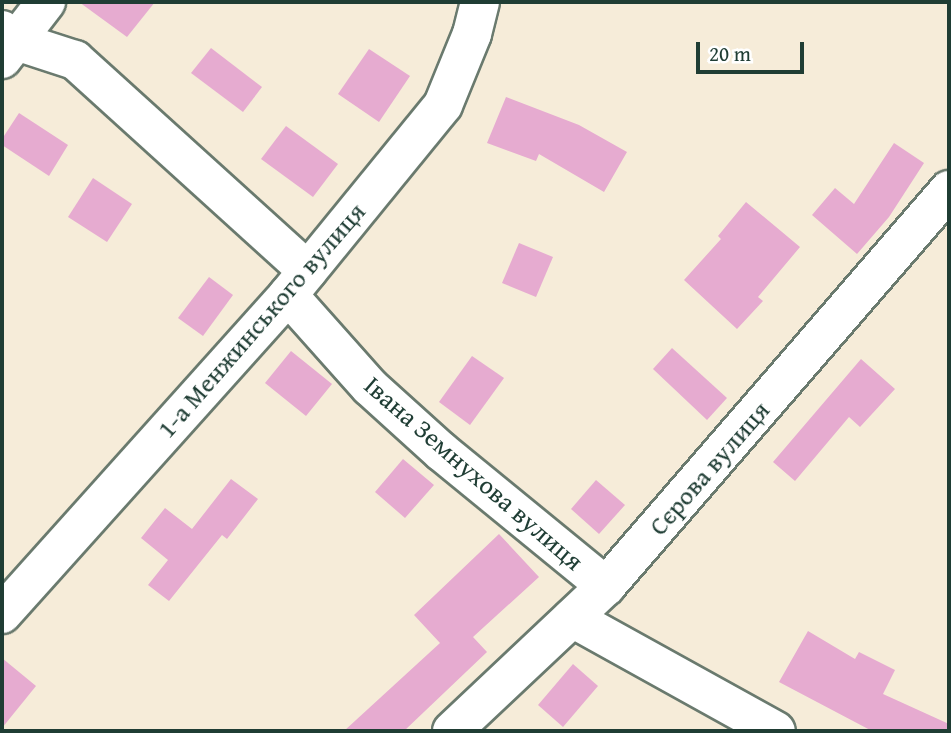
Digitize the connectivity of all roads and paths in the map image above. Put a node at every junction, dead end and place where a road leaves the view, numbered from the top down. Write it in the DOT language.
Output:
graph roads {
  1 [pos="46,2"];
  2 [pos="480,2"];
  3 [pos="6,43"];
  4 [pos="949,190"];
  5 [pos="298,283"];
  6 [pos="606,586"];
  7 [pos="2,614"];
  8 [pos="572,618"];
  9 [pos="453,731"];
  10 [pos="776,731"];
  1 -- 3 [label="street"];
  2 -- 5 [label="street, 1-а Менжинського вулиця"];
  3 -- 5 [label="street, Івана Земнухова вулиця"];
  4 -- 6 [label="street, Сєрова вулиця"];
  5 -- 6 [label="street, Івана Земнухова вулиця"];
  5 -- 7 [label="street, 1-а Менжинського вулиця"];
  6 -- 8 [label="street, Сєрова вулиця"];
  8 -- 9 [label="street, Сєрова вулиця"];
  8 -- 10 [label="street"];
}
